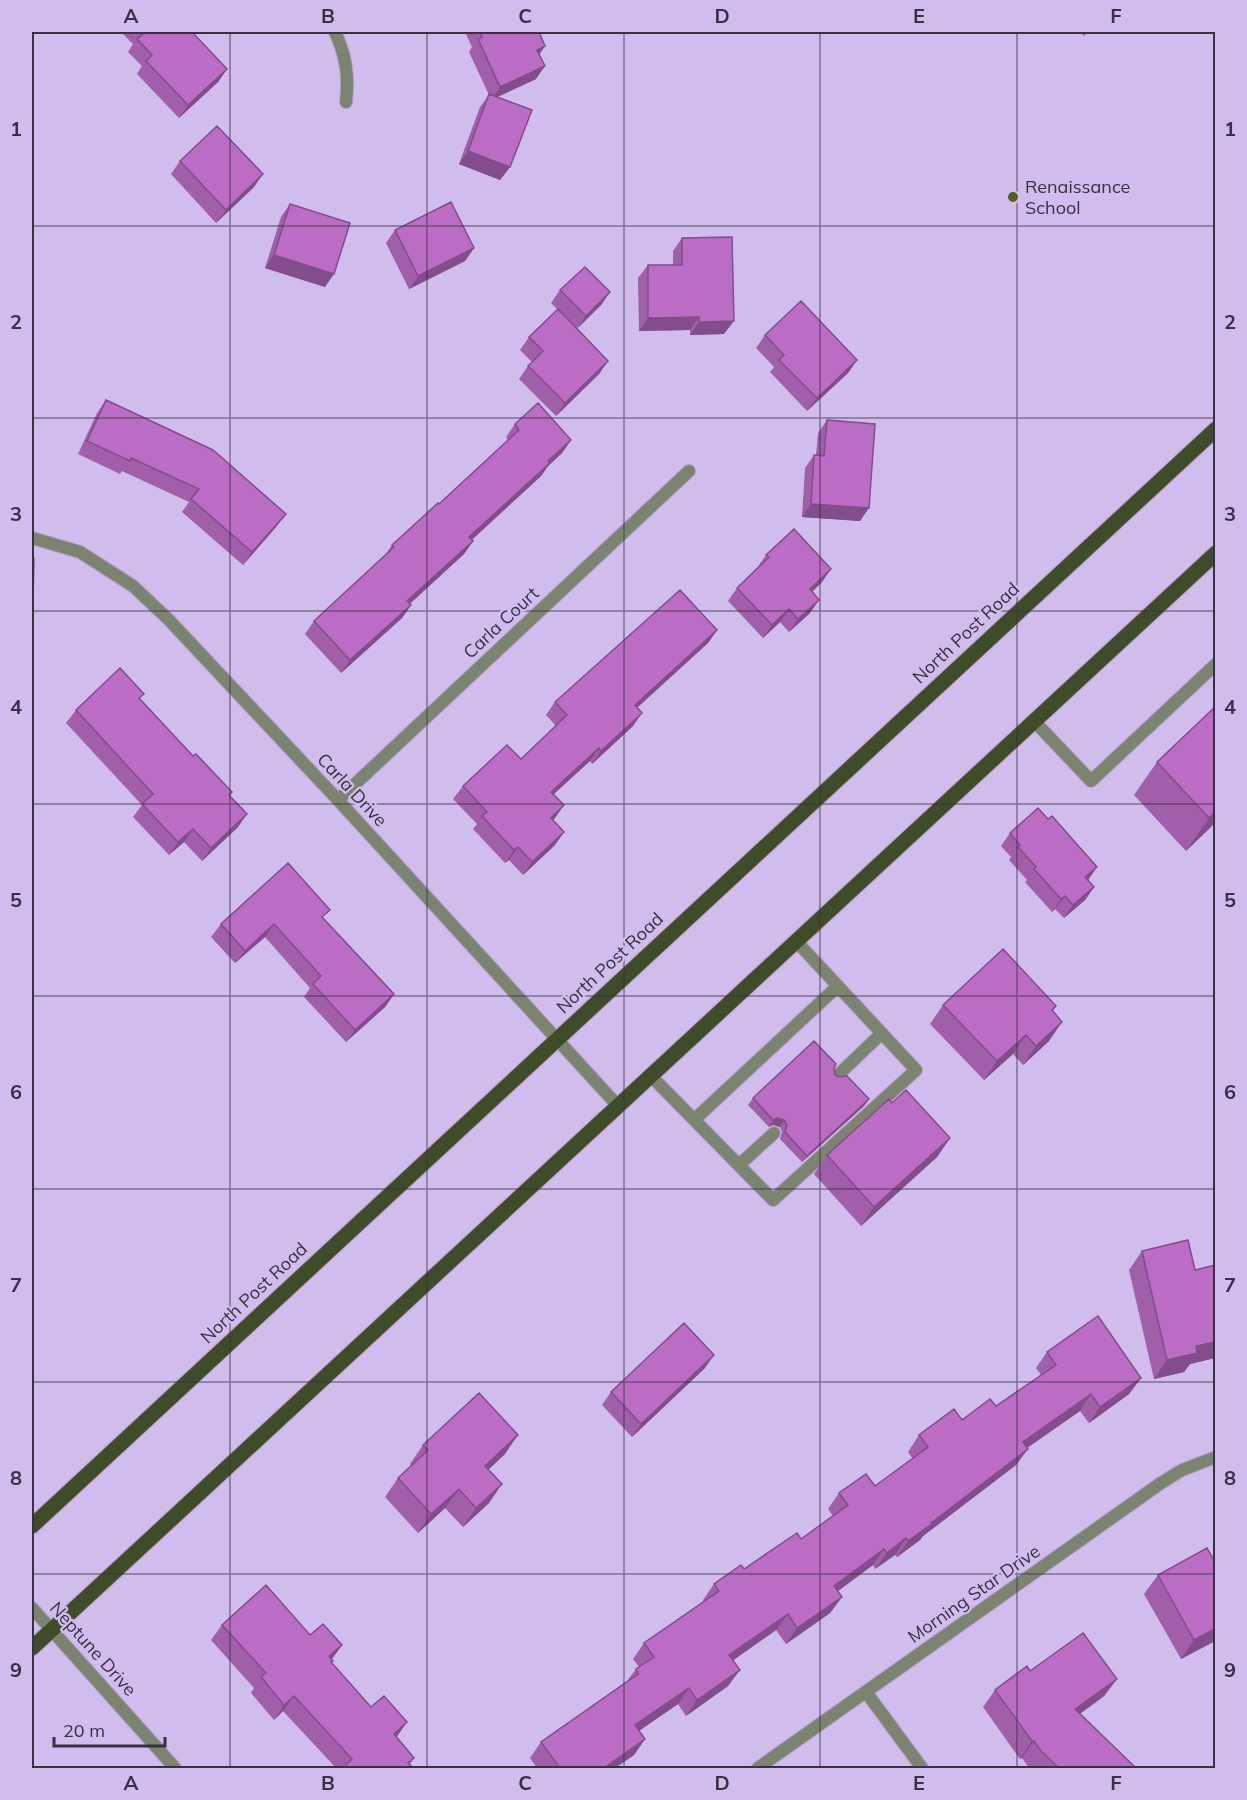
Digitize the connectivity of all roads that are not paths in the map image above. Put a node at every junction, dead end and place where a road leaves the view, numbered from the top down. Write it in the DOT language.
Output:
graph roads {
  1 [pos="335,32"];
  2 [pos="346,102"];
  3 [pos="1215,429"];
  4 [pos="689,471"];
  5 [pos="32,538"];
  6 [pos="1215,553"];
  7 [pos="1215,664"];
  8 [pos="1034,721"];
  9 [pos="338,800"];
  10 [pos="796,941"];
  11 [pos="838,986"];
  12 [pos="882,1033"];
  13 [pos="556,1039"];
  14 [pos="651,1076"];
  15 [pos="837,1076"];
  16 [pos="618,1106"];
  17 [pos="695,1119"];
  18 [pos="774,1133"];
  19 [pos="739,1165"];
  20 [pos="1215,1457"];
  21 [pos="32,1526"];
  22 [pos="32,1608"];
  23 [pos="51,1629"];
  24 [pos="32,1647"];
  25 [pos="866,1692"];
  26 [pos="175,1768"];
  27 [pos="759,1768"];
  28 [pos="922,1768"];
  1 -- 2 [label="street"];
  3 -- 13 [label="main road, North Post Road"];
  4 -- 9 [label="street, Carla Court"];
  5 -- 9 [label="street, Carla Drive"];
  6 -- 8 [label="main road"];
  7 -- 8 [label="street"];
  8 -- 10 [label="main road"];
  9 -- 13 [label="street, Carla Drive"];
  10 -- 11 [label="street"];
  10 -- 14 [label="main road"];
  11 -- 12 [label="street"];
  11 -- 17 [label="street"];
  12 -- 15 [label="street"];
  12 -- 19 [label="street"];
  13 -- 16 [label="street, Carla Drive"];
  13 -- 21 [label="main road, North Post Road"];
  14 -- 16 [label="main road"];
  14 -- 17 [label="street"];
  16 -- 23 [label="main road"];
  17 -- 19 [label="street"];
  18 -- 19 [label="street"];
  20 -- 25 [label="street, Morning Star Drive"];
  22 -- 23 [label="street, Neptune Drive"];
  23 -- 24 [label="main road"];
  23 -- 26 [label="street, Neptune Drive"];
  25 -- 27 [label="street, Morning Star Drive"];
  25 -- 28 [label="street"];
}
